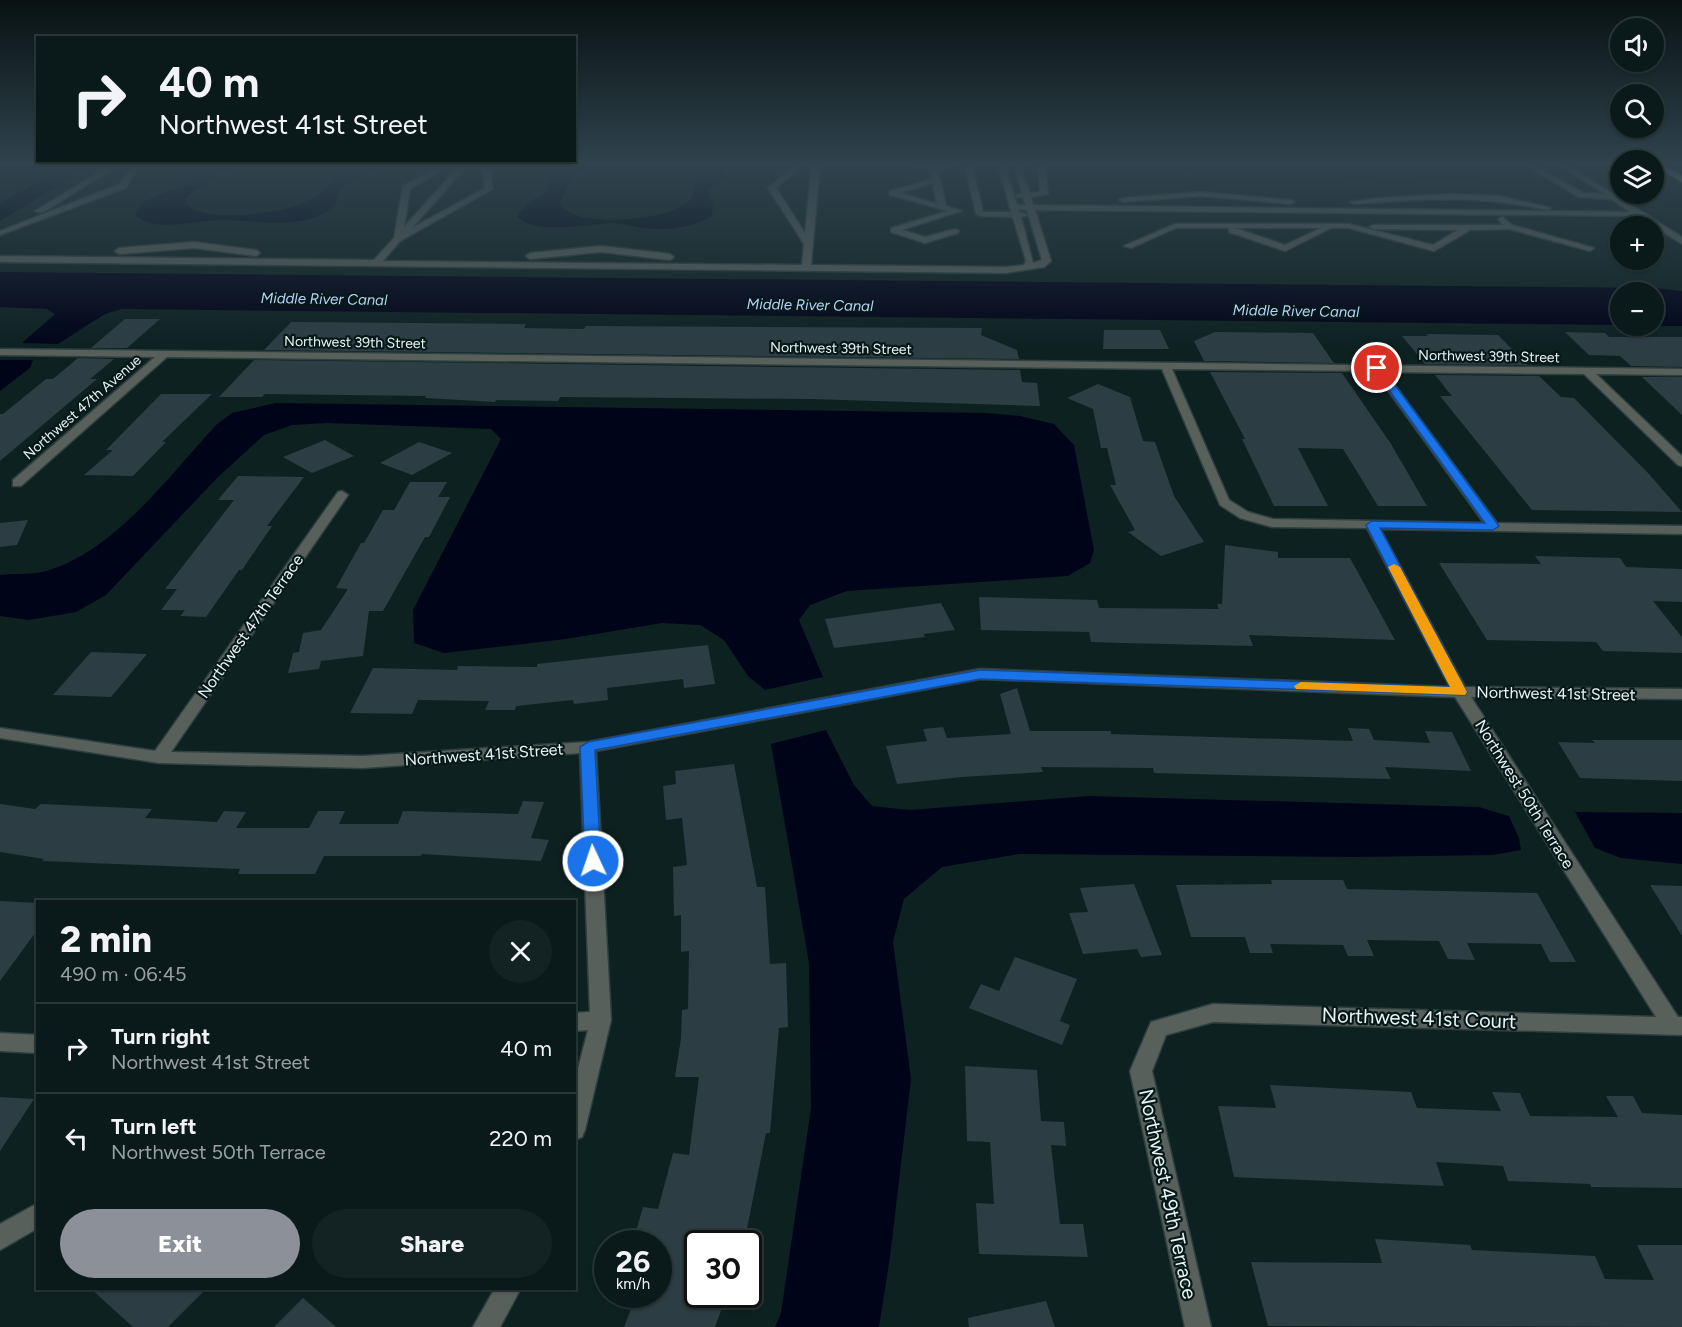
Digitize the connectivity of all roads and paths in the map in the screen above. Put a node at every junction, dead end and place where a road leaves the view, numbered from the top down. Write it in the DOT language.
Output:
graph roads {
  1 [pos="19,227"];
  2 [pos="400,227"];
  3 [pos="408,227"];
  4 [pos="419,227"];
  5 [pos="797,227"];
  6 [pos="810,227"];
  7 [pos="904,227"];
  8 [pos="1019,227"];
  9 [pos="1037,227"];
  10 [pos="1173,227"];
  11 [pos="1222,227"];
  12 [pos="1331,227"];
  13 [pos="1353,227"];
  14 [pos="1404,227"];
  15 [pos="1490,227"];
  16 [pos="1512,227"];
  17 [pos="1659,227"];
  18 [pos="1468,228"];
  19 [pos="955,231"];
  20 [pos="1,234"];
  21 [pos="398,238"];
  22 [pos="1682,241"];
  23 [pos="808,244"];
  24 [pos="1128,246"];
  25 [pos="1590,248"];
  26 [pos="0,259"];
  27 [pos="22,259"];
  28 [pos="328,262"];
  29 [pos="377,262"];
  30 [pos="447,263"];
  31 [pos="750,267"];
  32 [pos="806,267"];
  33 [pos="1027,268"];
  34 [pos="0,352"];
  35 [pos="166,353"];
  36 [pos="1166,366"];
  37 [pos="1377,368"];
  38 [pos="1586,370"];
  39 [pos="1682,372"];
  40 [pos="1682,462"];
  41 [pos="17,483"];
  42 [pos="342,495"];
  43 [pos="1372,525"];
  44 [pos="1493,526"];
  45 [pos="1682,531"];
  46 [pos="1460,692"];
  47 [pos="1682,694"];
  48 [pos="0,733"];
  49 [pos="588,747"];
  50 [pos="159,756"];
  51 [pos="601,1020"];
  52 [pos="576,1022"];
  53 [pos="1677,1026"];
  54 [pos="1158,1028"];
  55 [pos="0,1042"];
  56 [pos="36,1044"];
  57 [pos="576,1122"];
  58 [pos="36,1215"];
  59 [pos="0,1238"];
  60 [pos="508,1290"];
  61 [pos="486,1327"];
  62 [pos="1198,1327"];
  1 -- 20 [label="street"];
  2 -- 21 [label="street"];
  3 -- 21 [label="street"];
  4 -- 21 [label="street"];
  5 -- 23 [label="street"];
  6 -- 23 [label="street"];
  7 -- 19 [label="street"];
  8 -- 33 [label="street"];
  9 -- 33 [label="street"];
  10 -- 24 [label="street"];
  11 -- 12 [label="street"];
  13 -- 18 [label="street"];
  14 -- 18 [label="street"];
  15 -- 18 [label="street"];
  16 -- 25 [label="street"];
  17 -- 22 [label="street"];
  21 -- 29 [label="street"];
  23 -- 32 [label="street"];
  26 -- 27 [label="street"];
  27 -- 28 [label="street"];
  27 -- 28 [label="street"];
  28 -- 29 [label="street"];
  29 -- 30 [label="street"];
  30 -- 31 [label="street"];
  30 -- 31 [label="street"];
  31 -- 32 [label="street"];
  32 -- 33 [label="street"];
  34 -- 35 [label="street, Northwest 39th Street"];
  35 -- 36 [label="street, Northwest 39th Street"];
  35 -- 41 [label="street, Northwest 47th Avenue"];
  36 -- 37 [label="street, Northwest 39th Street"];
  36 -- 43 [label="street"];
  37 -- 38 [label="street, Northwest 39th Street"];
  37 -- 44 [label="street"];
  38 -- 39 [label="street, Northwest 39th Street"];
  38 -- 40 [label="street"];
  42 -- 50 [label="street, Northwest 47th Terrace"];
  43 -- 44 [label="street"];
  43 -- 46 [label="street, Northwest 50th Terrace"];
  44 -- 45 [label="street"];
  46 -- 47 [label="street, Northwest 41st Street"];
  46 -- 49 [label="street, Northwest 41st Street"];
  46 -- 53 [label="street, Northwest 50th Terrace"];
  48 -- 50 [label="street, Northwest 41st Street"];
  49 -- 50 [label="street, Northwest 41st Street"];
  49 -- 51 [label="street"];
  51 -- 52 [label="street"];
  51 -- 57 [label="street"];
  53 -- 54 [label="street, Northwest 41st Court"];
  54 -- 62 [label="street, Northwest 49th Terrace"];
  55 -- 56 [label="street"];
  58 -- 59 [label="street"];
  60 -- 61 [label="street"];
}
